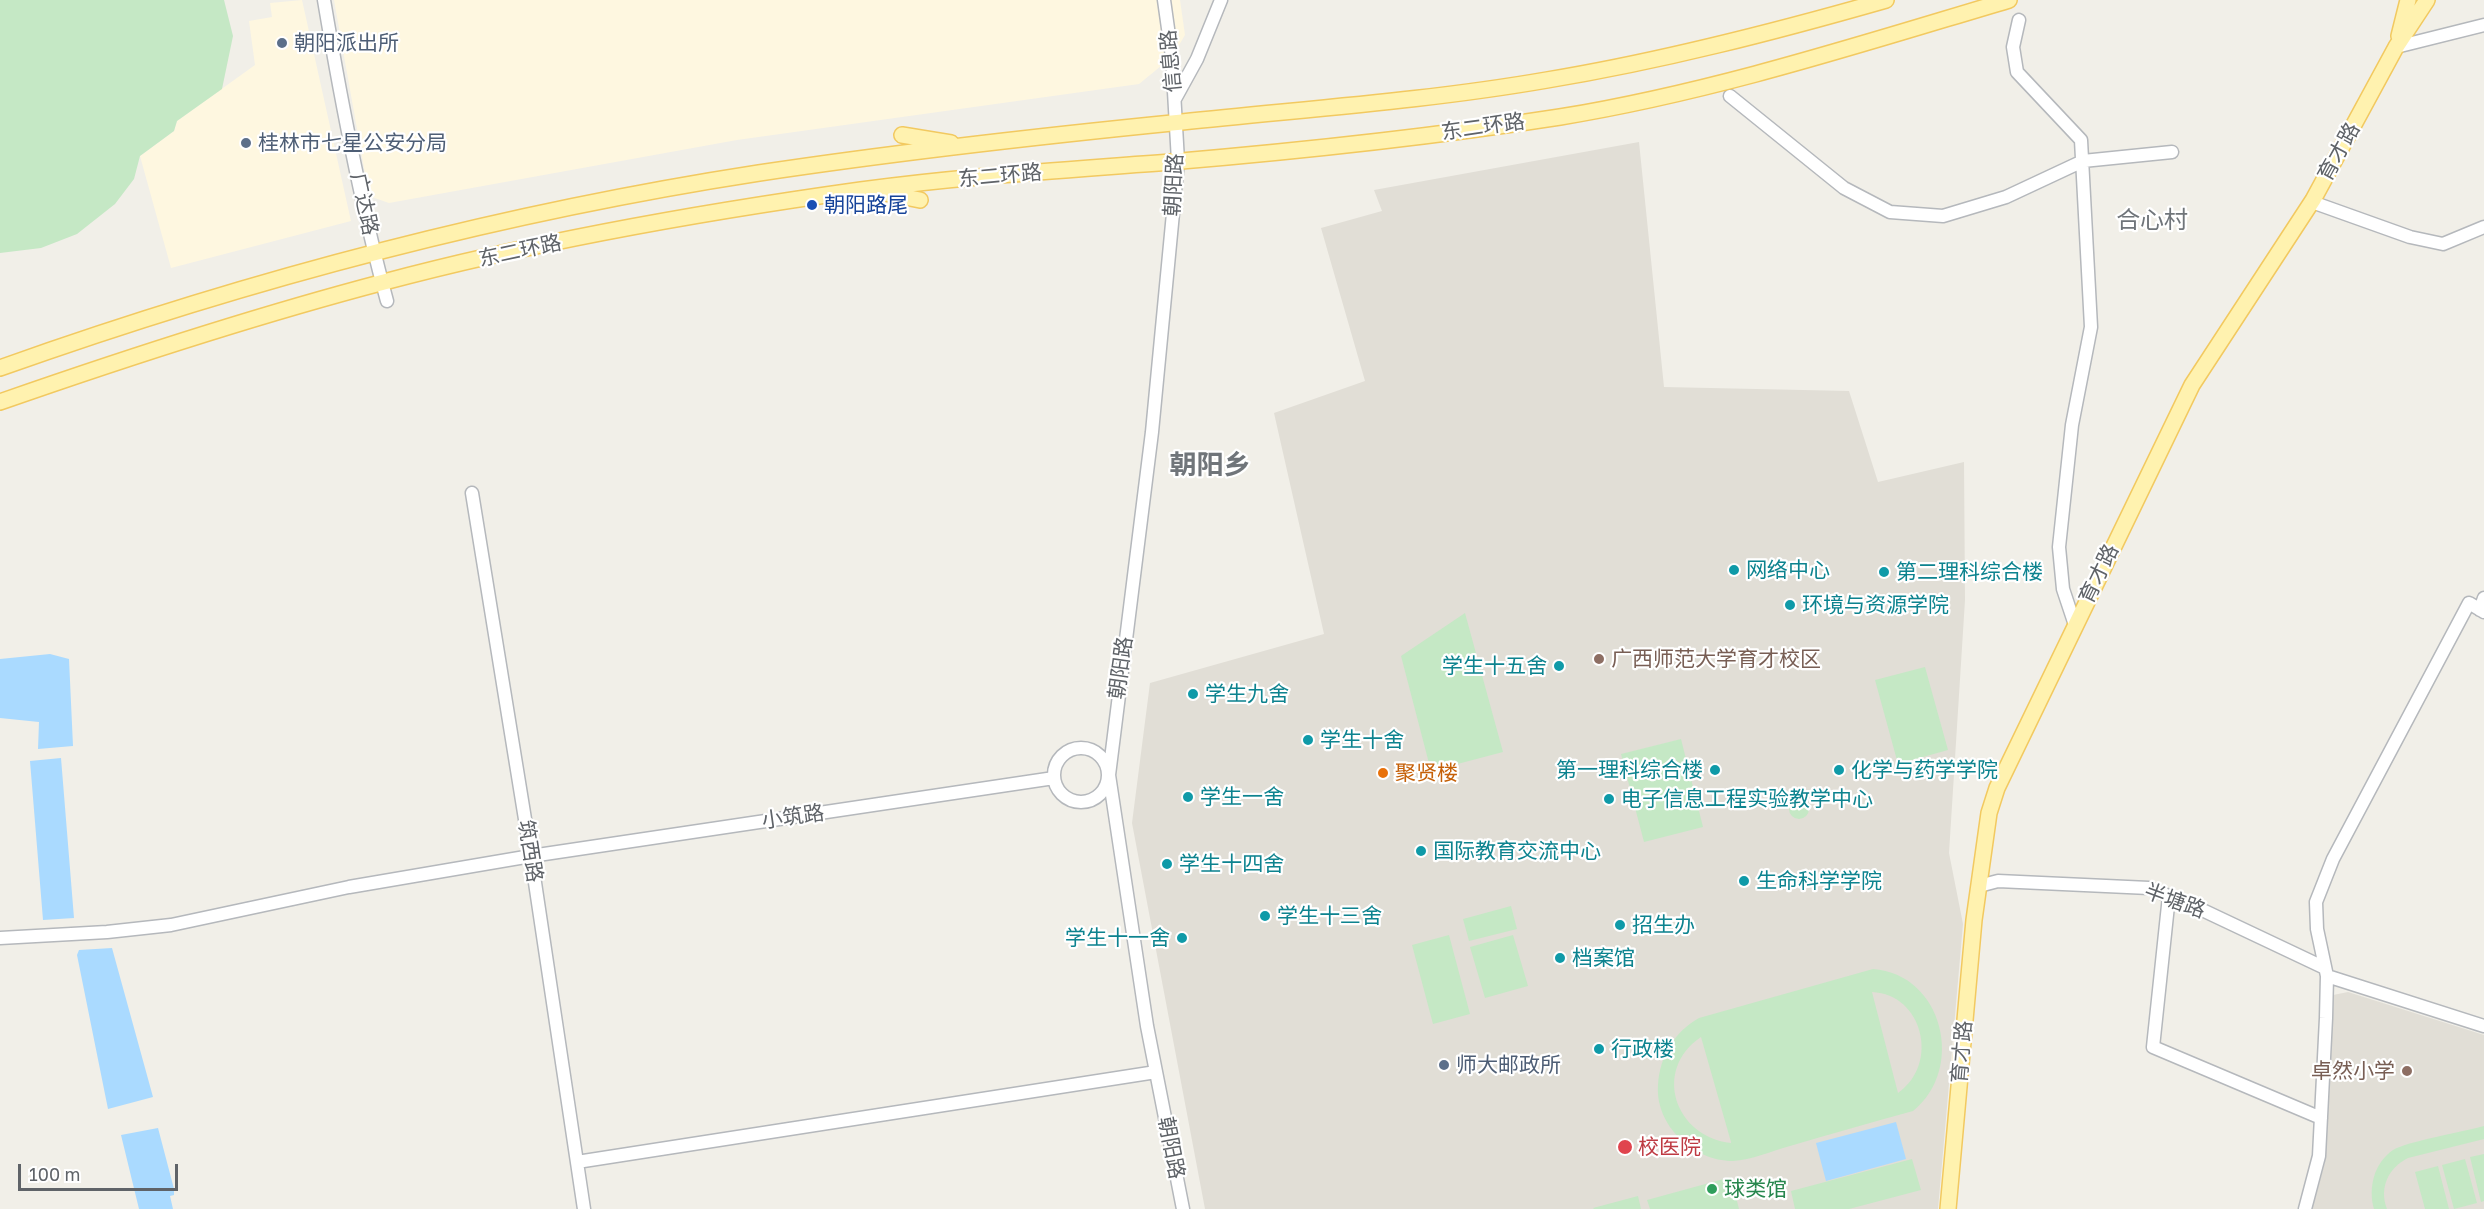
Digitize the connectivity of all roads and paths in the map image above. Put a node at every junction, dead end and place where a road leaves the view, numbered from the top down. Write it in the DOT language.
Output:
graph roads {
  1 [pos="324,0"];
  2 [pos="1164,0"];
  3 [pos="1221,0"];
  4 [pos="1886,0"];
  5 [pos="2009,0"];
  6 [pos="2408,0"];
  7 [pos="2427,0"];
  8 [pos="2019,20"];
  9 [pos="2484,25"];
  10 [pos="2396,48"];
  11 [pos="1730,96"];
  12 [pos="1175,100"];
  13 [pos="1175,122"];
  14 [pos="902,135"];
  15 [pos="966,146"];
  16 [pos="2172,152"];
  17 [pos="1178,161"];
  18 [pos="2083,161"];
  19 [pos="865,189"];
  20 [pos="920,200"];
  21 [pos="2312,202"];
  22 [pos="2484,227"];
  23 [pos="373,251"];
  24 [pos="382,282"];
  25 [pos="387,301"];
  26 [pos="0,368"];
  27 [pos="0,402"];
  28 [pos="472,493"];
  29 [pos="2479,606"];
  30 [pos="2075,625"];
  31 [pos="1109,775"];
  32 [pos="1054,778"];
  33 [pos="531,856"];
  34 [pos="1979,886"];
  35 [pos="2169,896"];
  36 [pos="0,938"];
  37 [pos="2326,972"];
  38 [pos="2484,1026"];
  39 [pos="1156,1071"];
  40 [pos="2321,1118"];
  41 [pos="577,1162"];
  42 [pos="584,1209"];
  43 [pos="1183,1209"];
  44 [pos="1948,1209"];
  45 [pos="2305,1209"];
  1 -- 23 [label="street, 广达路"];
  2 -- 12 [label="street, 信息路"];
  3 -- 12 [label="street"];
  4 -- 13 [label="main road, 东二环路"];
  5 -- 17 [label="main road, 东二环路"];
  6 -- 10 [label="main road"];
  7 -- 10 [label="main road, 育才路"];
  8 -- 18 [label="street"];
  9 -- 10 [label="street"];
  10 -- 21 [label="main road, 育才路"];
  11 -- 18 [label="street"];
  12 -- 13 [label="street, 信息路"];
  13 -- 15 [label="main road, 东二环路"];
  13 -- 17 [label="street, 朝阳路"];
  14 -- 15 [label="main road"];
  15 -- 23 [label="main road, 东二环路"];
  16 -- 18 [label="street"];
  17 -- 19 [label="main road, 东二环路"];
  17 -- 31 [label="street, 朝阳路"];
  18 -- 30 [label="street"];
  19 -- 20 [label="main road"];
  19 -- 24 [label="main road, 东二环路"];
  21 -- 22 [label="street"];
  21 -- 30 [label="main road, 育才路"];
  23 -- 24 [label="street, 广达路"];
  23 -- 26 [label="main road, 东二环路"];
  24 -- 25 [label="street, 广达路"];
  24 -- 27 [label="main road, 东二环路"];
  28 -- 33 [label="street, 筑西路"];
  29 -- 37 [label="street"];
  30 -- 34 [label="main road, 育才路"];
  31 -- 32 [label="street"];
  31 -- 32 [label="street"];
  31 -- 39 [label="street, 朝阳路"];
  32 -- 33 [label="street, 小筑路"];
  33 -- 36 [label="street, 小筑路"];
  33 -- 41 [label="street, 筑西路"];
  34 -- 35 [label="street, 半塘路"];
  34 -- 44 [label="main road, 育才路"];
  35 -- 37 [label="street, 半塘路"];
  35 -- 40 [label="street"];
  37 -- 38 [label="street, 半塘路"];
  37 -- 40 [label="street"];
  39 -- 41 [label="street"];
  39 -- 43 [label="street, 朝阳路"];
  40 -- 45 [label="street"];
  41 -- 42 [label="street, 筑西路"];
}
